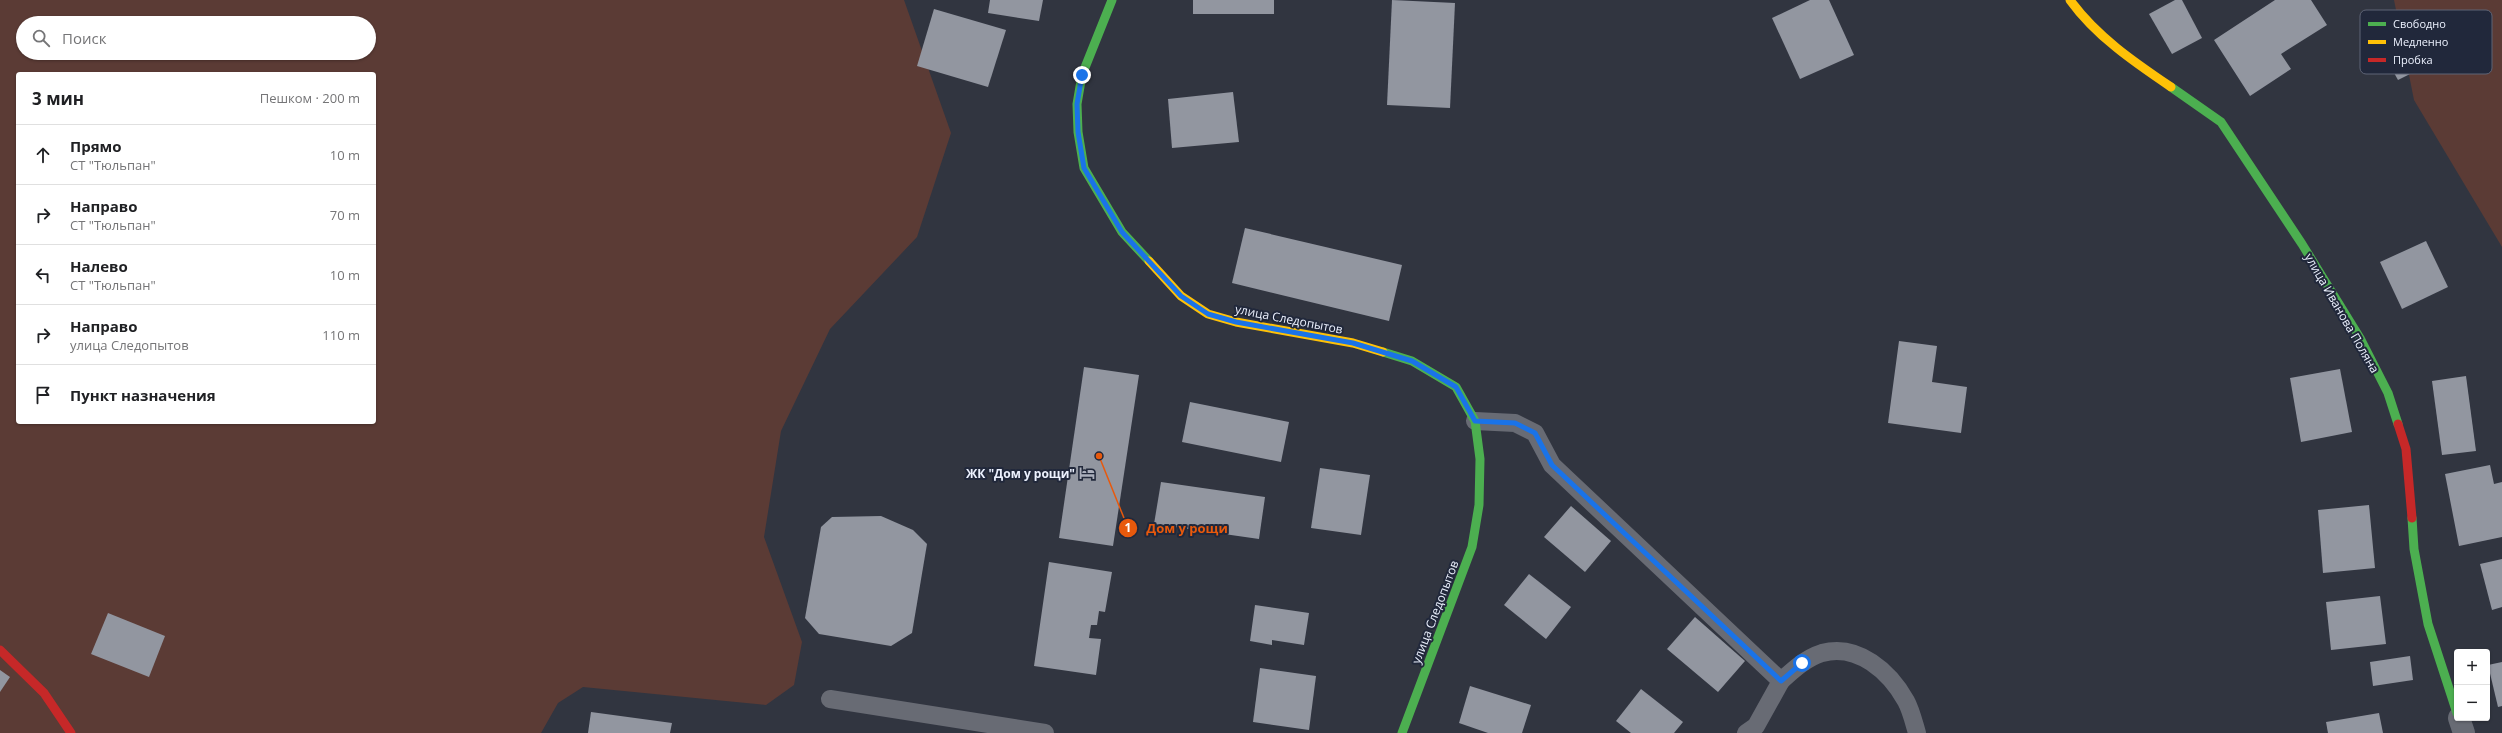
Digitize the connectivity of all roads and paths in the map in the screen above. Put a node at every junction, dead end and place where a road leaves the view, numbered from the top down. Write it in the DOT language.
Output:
graph roads {
  1 [pos="1112,0"];
  2 [pos="2070,0"];
  3 [pos="1475,421"];
  4 [pos="0,650"];
  5 [pos="1781,681"];
  6 [pos="830,698"];
  7 [pos="2454,703"];
  8 [pos="2460,721"];
  9 [pos="71,733"];
  10 [pos="1045,733"];
  11 [pos="1402,733"];
  12 [pos="1746,733"];
  13 [pos="1917,733"];
  14 [pos="2464,733"];
  1 -- 3 [label="street, улица Следопытов"];
  2 -- 7 [label="street, улица Иванова Поляна"];
  3 -- 5 [label="lane"];
  3 -- 11 [label="street, улица Следопытов"];
  4 -- 9 [label="street"];
  5 -- 12 [label="lane"];
  5 -- 13 [label="lane"];
  6 -- 10 [label="lane"];
  8 -- 14 [label="street"];
}
